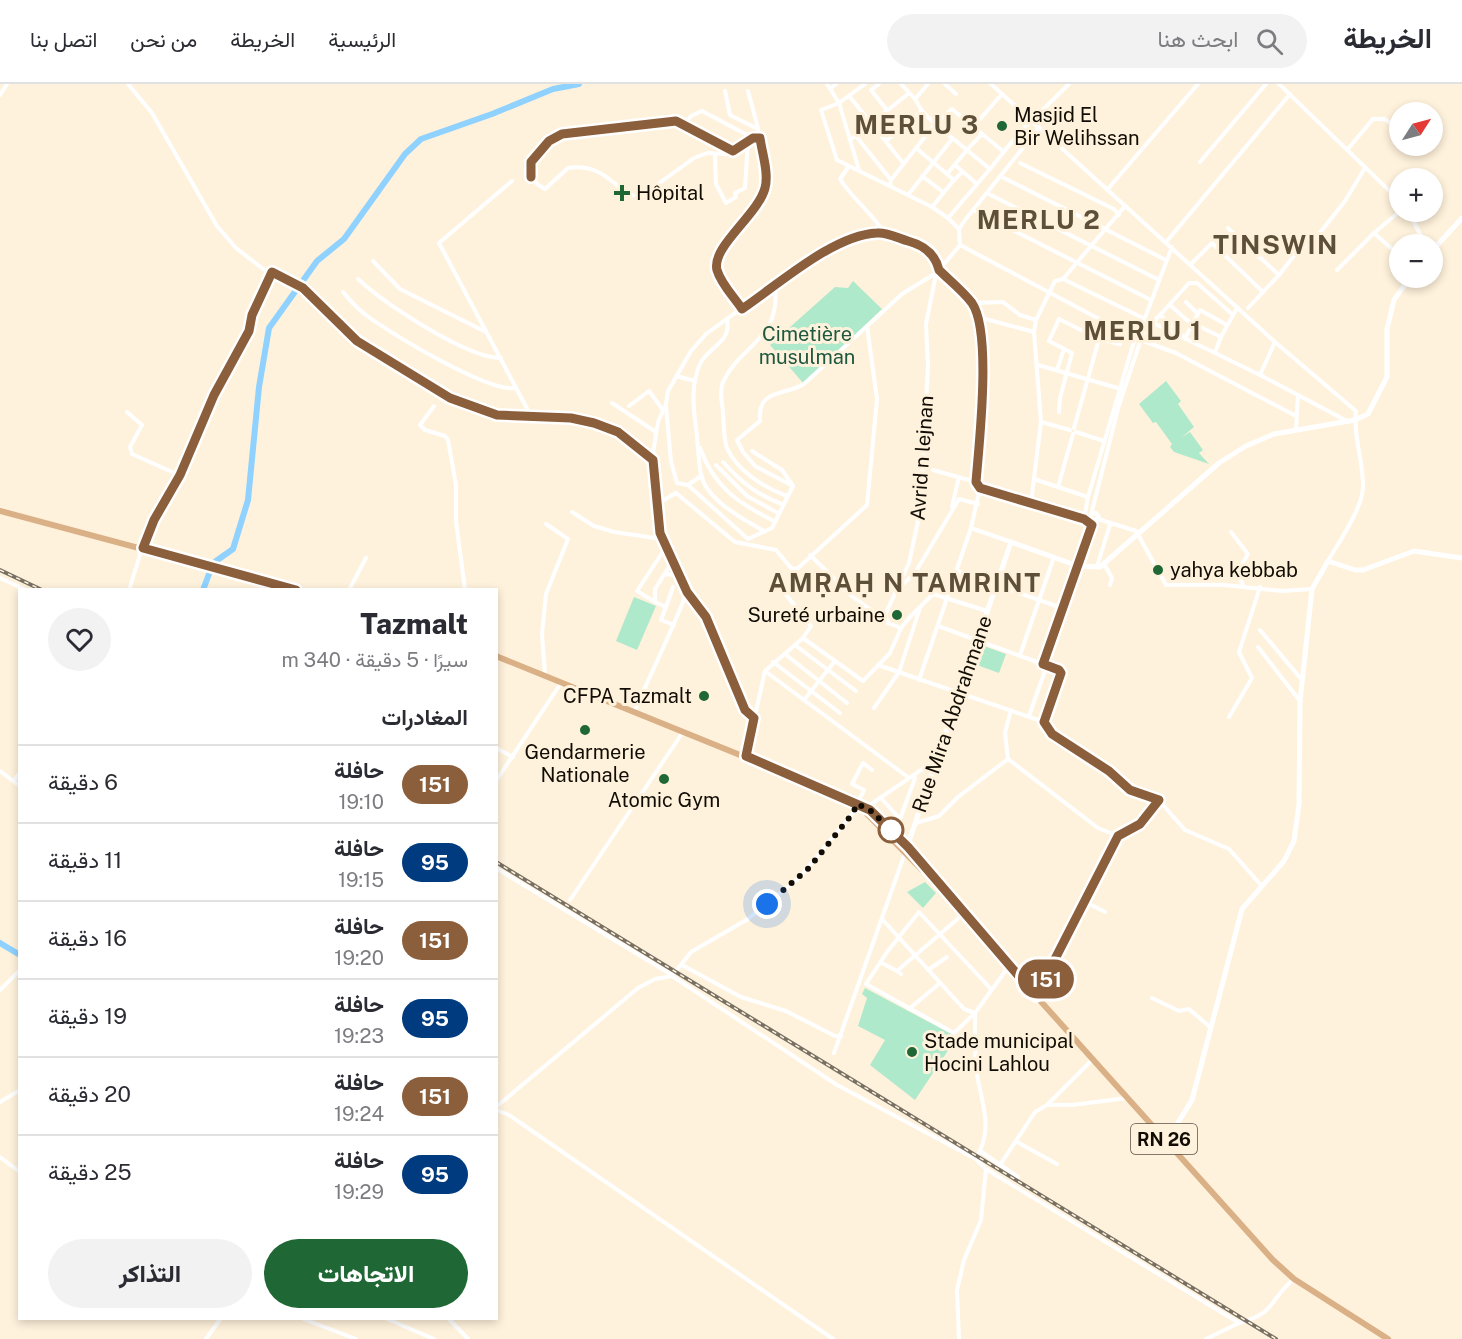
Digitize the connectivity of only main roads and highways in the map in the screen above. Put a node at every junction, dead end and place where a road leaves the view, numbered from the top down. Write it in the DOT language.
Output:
graph roads {
  1 [pos="1462,218"];
  2 [pos="1443,239"];
  3 [pos="1403,288"];
  4 [pos="0,511"];
  5 [pos="1462,558"];
  6 [pos="289,588"];
  7 [pos="498,657"];
  8 [pos="857,804"];
  9 [pos="907,849"];
  10 [pos="980,933"];
  11 [pos="1166,1142"];
  12 [pos="1388,1339"];
  1 -- 2 [label="main road"];
  3 -- 9 [label="main road, Rue Mira Abdrahmane"];
  4 -- 6 [label="main road"];
  5 -- 11 [label="main road"];
  7 -- 8 [label="main road, RN 26"];
  8 -- 9 [label="main road, RN 26"];
  8 -- 9 [label="main road, RN 26"];
  9 -- 10 [label="main road, RN 26"];
  9 -- 10 [label="main road, RN 26"];
  10 -- 11 [label="main road, RN 26"];
  11 -- 12 [label="main road, RN 26"];
}
